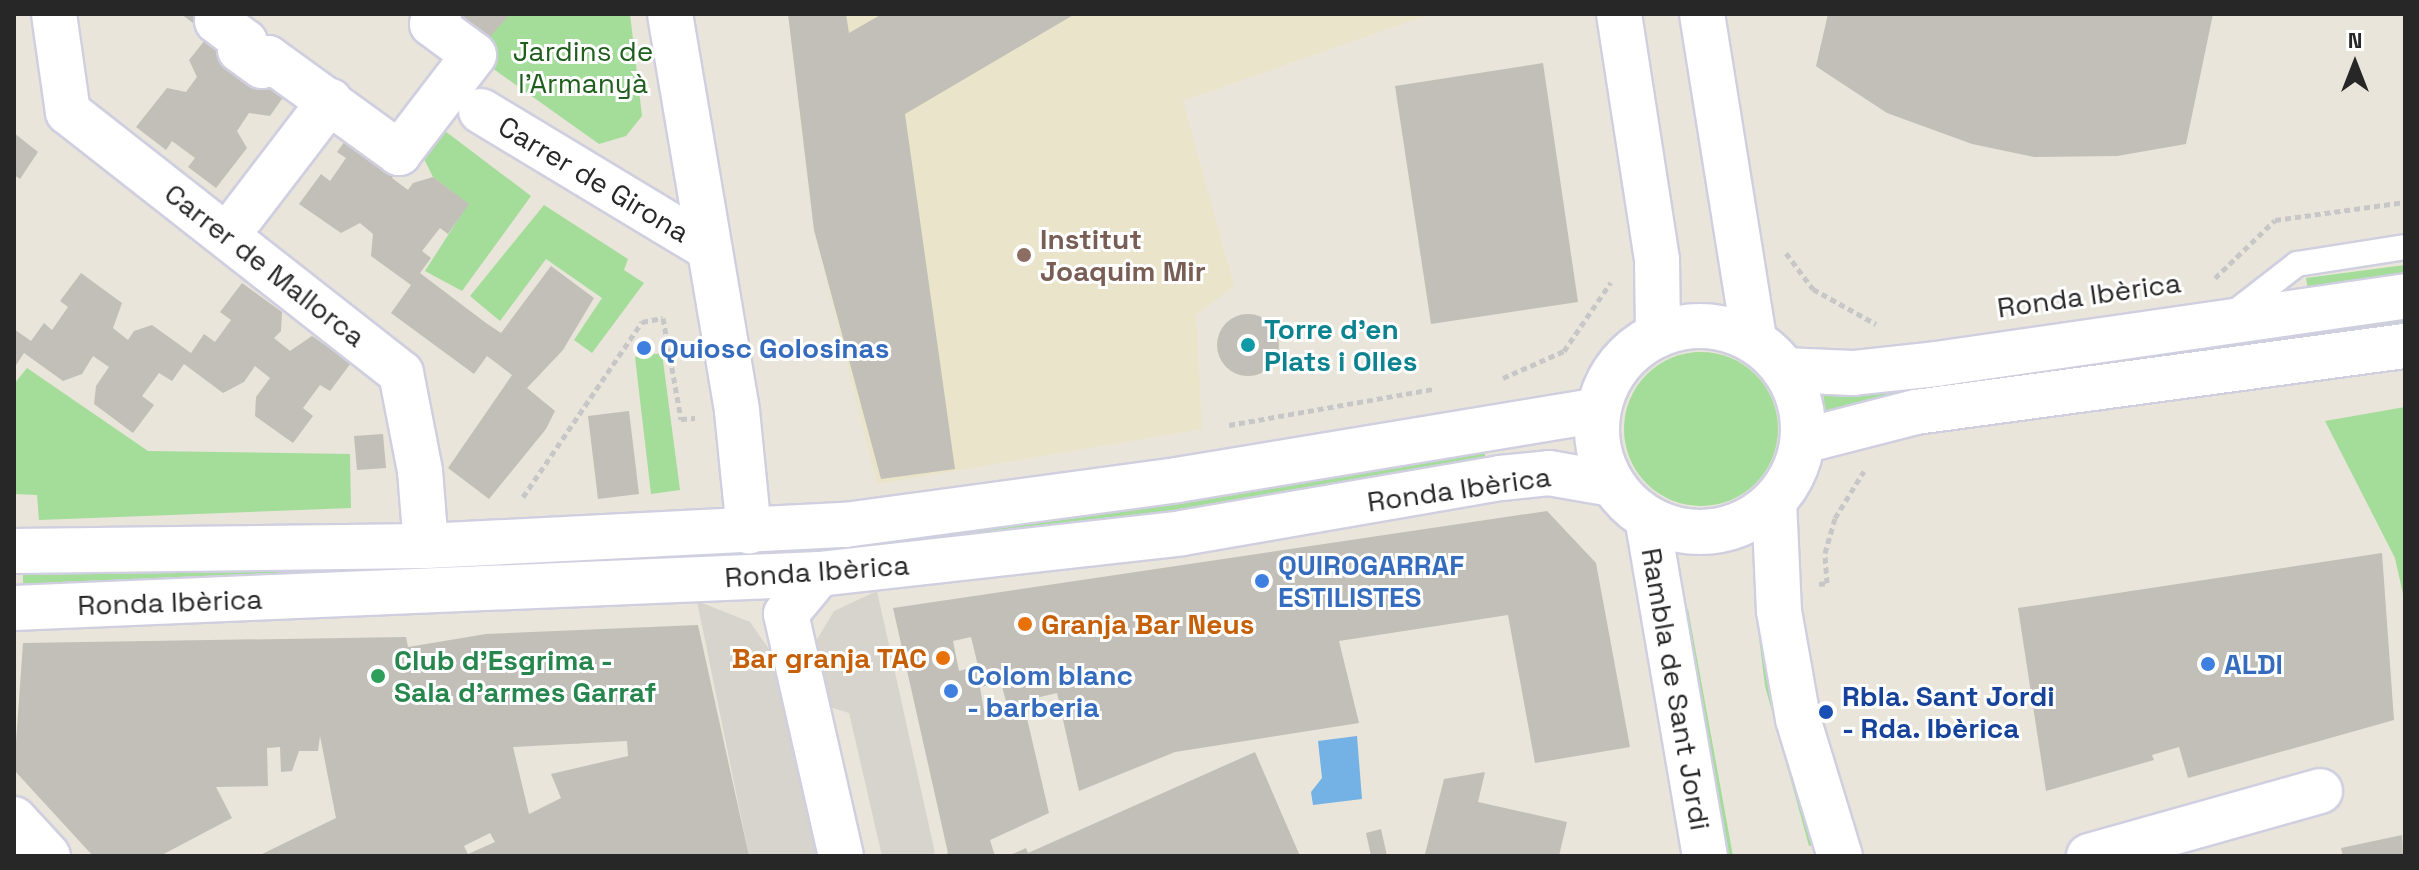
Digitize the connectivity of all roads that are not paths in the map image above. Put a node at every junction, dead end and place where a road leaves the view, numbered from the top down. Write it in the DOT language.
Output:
graph roads {
  1 [pos="54,14"];
  2 [pos="223,14"];
  3 [pos="439,14"];
  4 [pos="670,14"];
  5 [pos="1619,14"];
  6 [pos="1702,14"];
  7 [pos="330,101"];
  8 [pos="481,111"];
  9 [pos="242,216"];
  10 [pos="2405,247"];
  11 [pos="708,248"];
  12 [pos="2405,296"];
  13 [pos="2224,320"];
  14 [pos="1658,335"];
  15 [pos="1754,337"];
  16 [pos="2405,346"];
  17 [pos="1784,370"];
  18 [pos="1598,410"];
  19 [pos="1803,441"];
  20 [pos="1612,484"];
  21 [pos="1774,501"];
  22 [pos="1648,523"];
  23 [pos="749,531"];
  24 [pos="426,546"];
  25 [pos="14,551"];
  26 [pos="819,574"];
  27 [pos="14,608"];
  28 [pos="2320,791"];
  29 [pos="14,819"];
  30 [pos="48,856"];
  31 [pos="841,856"];
  32 [pos="1705,856"];
  33 [pos="1840,856"];
  34 [pos="2089,856"];
  1 -- 24 [label="street, Carrer de Mallorca"];
  2 -- 7 [label="street"];
  3 -- 7 [label="street"];
  4 -- 11 [label="street"];
  5 -- 14 [label="street"];
  6 -- 15 [label="street"];
  7 -- 9 [label="street"];
  8 -- 11 [label="street, Carrer de Girona"];
  10 -- 13 [label="lane"];
  11 -- 23 [label="street"];
  12 -- 13 [label="street, Ronda Ibèrica"];
  13 -- 17 [label="street, Ronda Ibèrica"];
  14 -- 15 [label="street"];
  14 -- 18 [label="street"];
  15 -- 17 [label="street"];
  16 -- 19 [label="street"];
  17 -- 19 [label="street"];
  18 -- 20 [label="street"];
  18 -- 23 [label="street, Ronda Ibèrica"];
  19 -- 21 [label="street"];
  20 -- 22 [label="street"];
  20 -- 26 [label="street, Ronda Ibèrica"];
  21 -- 22 [label="street"];
  21 -- 33 [label="street"];
  22 -- 32 [label="street, Rambla de Sant Jordi"];
  23 -- 24 [label="street, Ronda Ibèrica"];
  24 -- 25 [label="street, Ronda Ibèrica"];
  26 -- 27 [label="street, Ronda Ibèrica"];
  26 -- 31 [label="street"];
  28 -- 34 [label="street"];
  29 -- 30 [label="street"];
}
